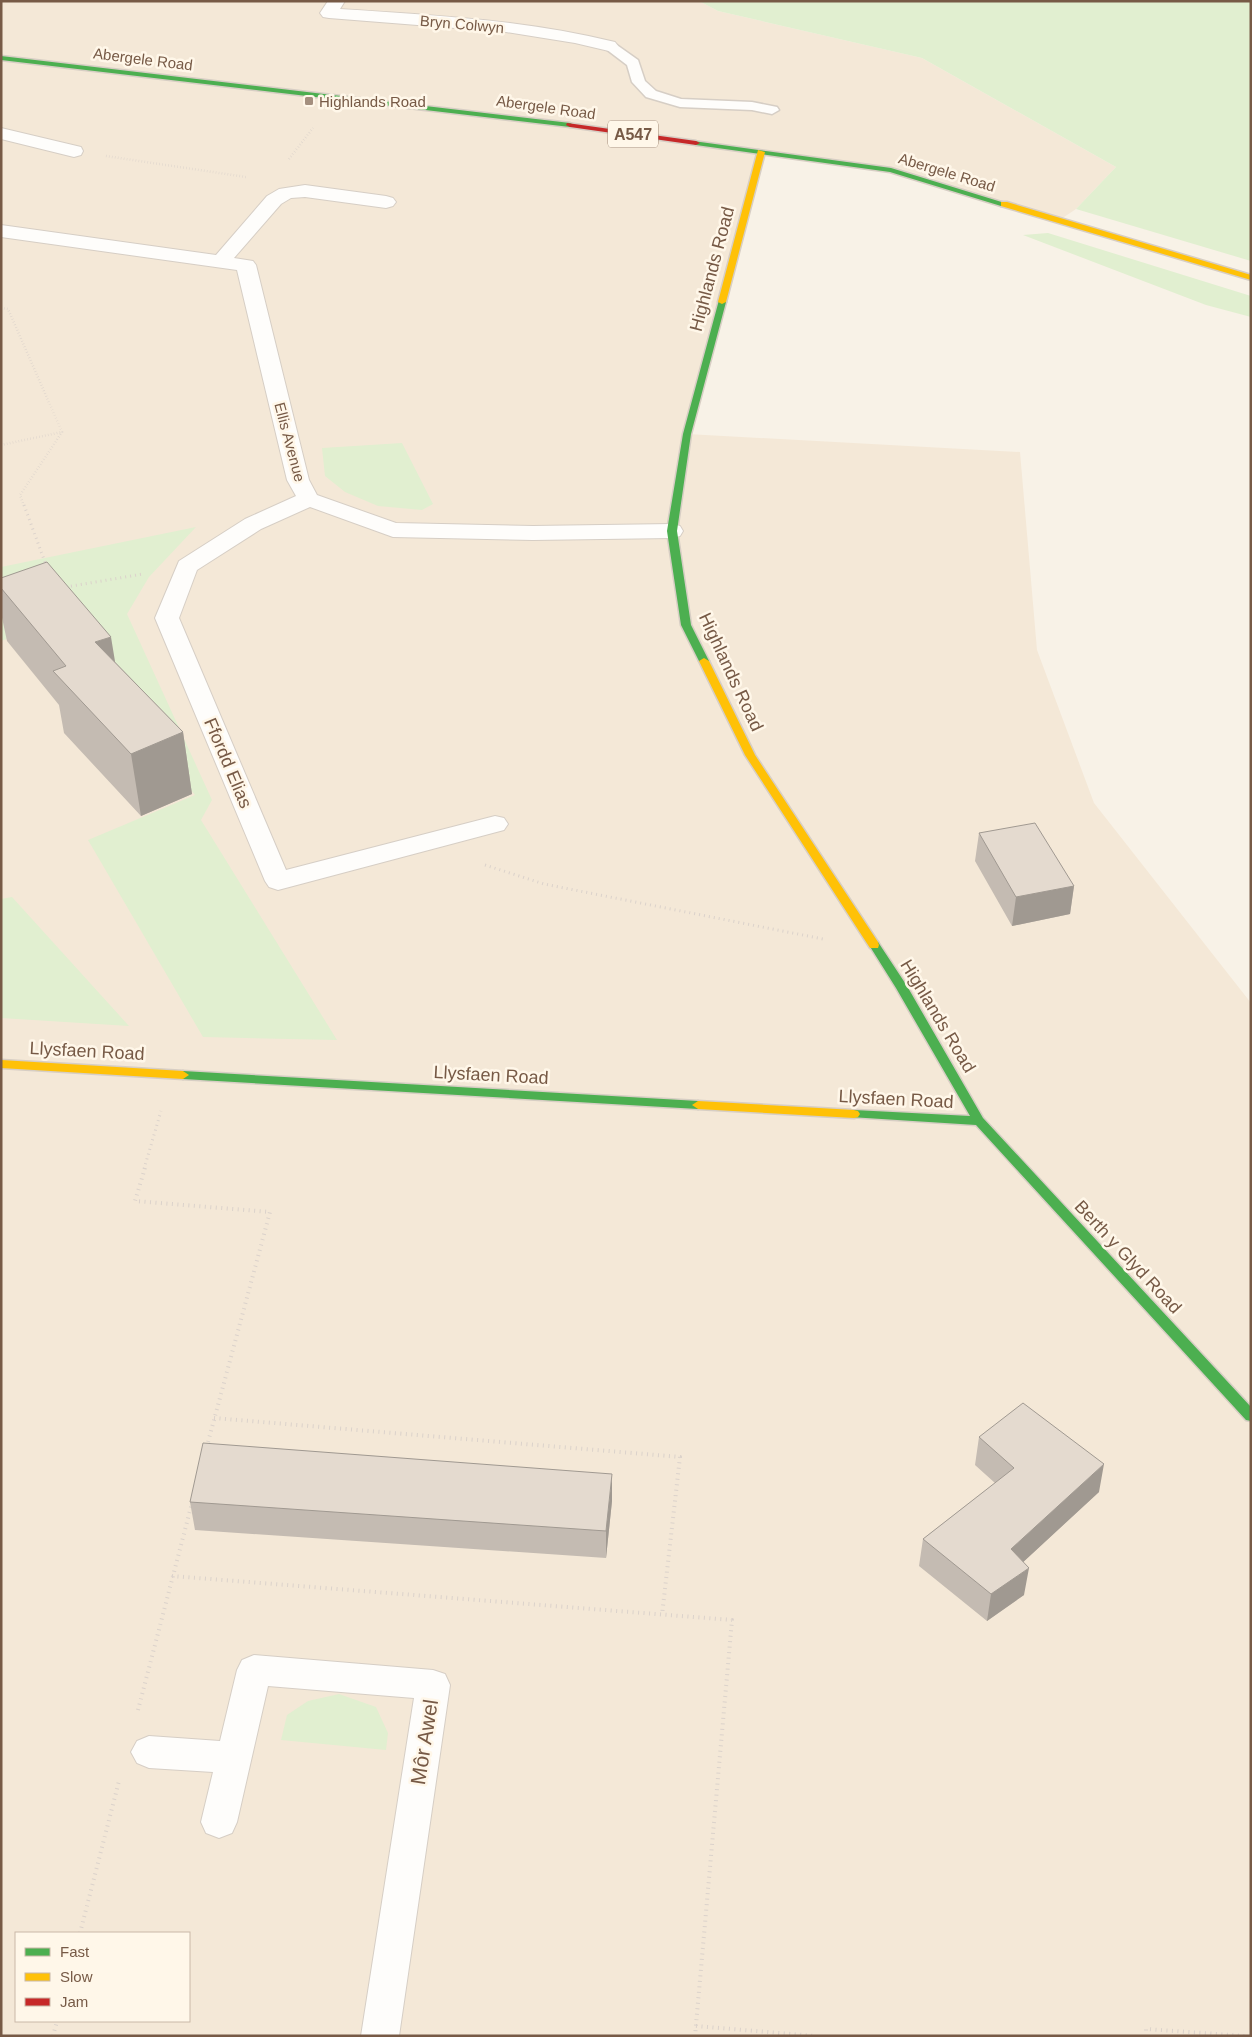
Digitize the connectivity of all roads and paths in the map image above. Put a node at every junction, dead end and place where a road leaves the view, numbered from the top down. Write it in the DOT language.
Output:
graph roads {
  1 [pos="337,1"];
  2 [pos="609,46"];
  3 [pos="1,58"];
  4 [pos="772,110"];
  5 [pos="316,122"];
  6 [pos="1,133"];
  7 [pos="74,151"];
  8 [pos="761,152"];
  9 [pos="279,187"];
  10 [pos="386,202"];
  11 [pos="1,231"];
  12 [pos="220,262"];
  13 [pos="1251,278"];
  14 [pos="1,308"];
  15 [pos="62,432"];
  16 [pos="1,445"];
  17 [pos="309,498"];
  18 [pos="672,531"];
  19 [pos="187,566"];
  20 [pos="49,572"];
  21 [pos="64,587"];
  22 [pos="495,824"];
  23 [pos="419,844"];
  24 [pos="878,950"];
  25 [pos="2,1067"];
  26 [pos="172,1074"];
  27 [pos="979,1121"];
  28 [pos="1251,1416"];
  29 [pos="214,1418"];
  30 [pos="204,1455"];
  31 [pos="192,1502"];
  32 [pos="172,1576"];
  33 [pos="662,1615"];
  34 [pos="137,1711"];
  35 [pos="150,1752"];
  36 [pos="234,1758"];
  37 [pos="120,1779"];
  38 [pos="219,1822"];
  39 [pos="80,1932"];
  40 [pos="57,2022"];
  41 [pos="696,2026"];
  42 [pos="53,2036"];
  43 [pos="380,2036"];
  44 [pos="695,2036"];
  45 [pos="815,2036"];
  46 [pos="1146,2036"];
  47 [pos="1244,2036"];
  1 -- 2 [label="street, Bryn Colwyn"];
  2 -- 4 [label="lane"];
  3 -- 8 [label="street, Abergele Road / A547"];
  5 -- 9 [label="path"];
  6 -- 7 [label="street"];
  7 -- 9 [label="path"];
  8 -- 13 [label="street, Abergele Road / A547"];
  8 -- 18 [label="street, Highlands Road"];
  9 -- 10 [label="street"];
  9 -- 12 [label="street"];
  11 -- 12 [label="street, Ellis Avenue"];
  12 -- 17 [label="street, Ellis Avenue"];
  14 -- 15 [label="path"];
  15 -- 16 [label="path"];
  15 -- 20 [label="path"];
  17 -- 18 [label="street, Ellis Avenue"];
  17 -- 19 [label="street"];
  18 -- 24 [label="street, Highlands Road"];
  19 -- 21 [label="path"];
  19 -- 23 [label="street, Ffordd Elias"];
  22 -- 23 [label="street, Ffordd Elias"];
  23 -- 24 [label="path"];
  24 -- 27 [label="street, Highlands Road"];
  25 -- 26 [label="street, Llysfaen Road"];
  26 -- 27 [label="street, Llysfaen Road"];
  26 -- 29 [label="path"];
  27 -- 28 [label="street, Berth y Glyd Road"];
  29 -- 30 [label="path"];
  29 -- 33 [label="path"];
  31 -- 32 [label="path"];
  32 -- 33 [label="path"];
  32 -- 34 [label="path"];
  33 -- 41 [label="path"];
  35 -- 36 [label="street"];
  36 -- 38 [label="street, Môr Awel"];
  36 -- 43 [label="street, Môr Awel"];
  37 -- 39 [label="path"];
  40 -- 42 [label="path"];
  41 -- 44 [label="path"];
  41 -- 45 [label="path"];
  46 -- 47 [label="path"];
}
